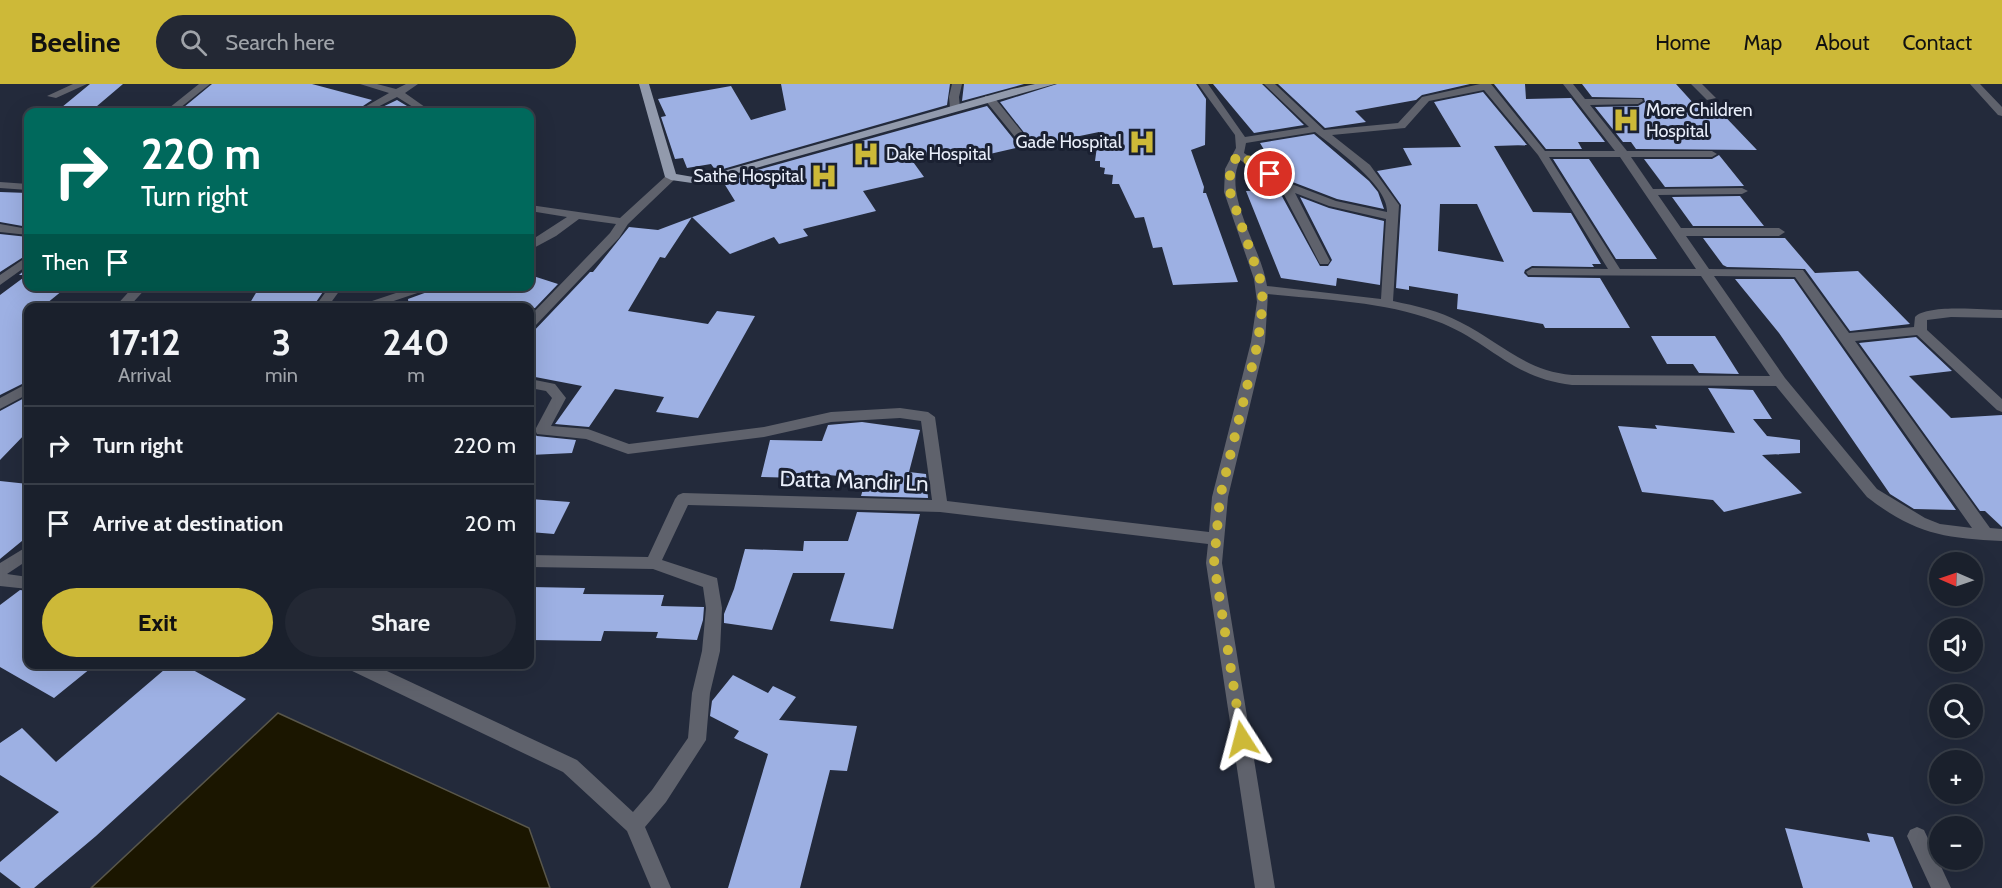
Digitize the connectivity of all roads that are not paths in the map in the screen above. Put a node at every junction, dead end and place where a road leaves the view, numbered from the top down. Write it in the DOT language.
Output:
graph roads {
  1 [pos="82,84"];
  2 [pos="205,84"];
  3 [pos="365,84"];
  4 [pos="413,84"];
  5 [pos="644,84"];
  6 [pos="957,84"];
  7 [pos="1050,84"];
  8 [pos="1203,84"];
  9 [pos="1269,84"];
  10 [pos="1568,84"];
  11 [pos="1696,84"];
  12 [pos="1975,84"];
  13 [pos="1486,85"];
  14 [pos="397,92"];
  15 [pos="52,96"];
  16 [pos="989,98"];
  17 [pos="1711,98"];
  18 [pos="1638,101"];
  19 [pos="1582,102"];
  20 [pos="174,108"];
  21 [pos="368,108"];
  22 [pos="421,108"];
  23 [pos="955,108"];
  24 [pos="2002,113"];
  25 [pos="1319,131"];
  26 [pos="1027,145"];
  27 [pos="1239,148"];
  28 [pos="1622,152"];
  29 [pos="1542,154"];
  30 [pos="1712,154"];
  31 [pos="671,177"];
  32 [pos="0,185"];
  33 [pos="1285,185"];
  34 [pos="24,188"];
  35 [pos="1742,191"];
  36 [pos="1650,192"];
  37 [pos="534,209"];
  38 [pos="576,216"];
  39 [pos="1392,217"];
  40 [pos="623,222"];
  41 [pos="0,228"];
  42 [pos="24,231"];
  43 [pos="1677,232"];
  44 [pos="1779,232"];
  45 [pos="534,243"];
  46 [pos="1324,261"];
  47 [pos="24,263"];
  48 [pos="1532,272"];
  49 [pos="1617,273"];
  50 [pos="1705,273"];
  51 [pos="0,281"];
  52 [pos="1261,289"];
  53 [pos="137,291"];
  54 [pos="333,291"];
  55 [pos="415,291"];
  56 [pos="125,303"];
  57 [pos="324,303"];
  58 [pos="374,303"];
  59 [pos="1387,304"];
  60 [pos="2002,314"];
  61 [pos="534,318"];
  62 [pos="1920,331"];
  63 [pos="1845,338"];
  64 [pos="1780,381"];
  65 [pos="534,385"];
  66 [pos="24,390"];
  67 [pos="0,404"];
  68 [pos="2002,407"];
  69 [pos="940,506"];
  70 [pos="1985,534"];
  71 [pos="2002,535"];
  72 [pos="1216,539"];
  73 [pos="24,555"];
  74 [pos="534,561"];
  75 [pos="653,563"];
  76 [pos="0,571"];
  77 [pos="0,580"];
  78 [pos="24,583"];
  79 [pos="365,669"];
  80 [pos="634,825"];
  81 [pos="1917,836"];
  82 [pos="661,888"];
  83 [pos="1265,888"];
  84 [pos="1941,888"];
  1 -- 15 [label="street"];
  2 -- 20 [label="street"];
  3 -- 14 [label="street"];
  4 -- 14 [label="street"];
  5 -- 31 [label="main road"];
  6 -- 23 [label="street"];
  7 -- 16 [label="main road"];
  8 -- 27 [label="street"];
  9 -- 25 [label="street"];
  10 -- 19 [label="street"];
  11 -- 17 [label="street"];
  12 -- 24 [label="street"];
  13 -- 25 [label="street"];
  13 -- 29 [label="street"];
  14 -- 21 [label="street"];
  14 -- 22 [label="street"];
  16 -- 23 [label="main road"];
  16 -- 26 [label="street"];
  18 -- 19 [label="street"];
  19 -- 28 [label="street"];
  23 -- 31 [label="main road"];
  25 -- 27 [label="street"];
  25 -- 39 [label="street"];
  27 -- 33 [label="street"];
  27 -- 52 [label="street"];
  28 -- 29 [label="street"];
  28 -- 30 [label="street"];
  28 -- 36 [label="street"];
  29 -- 49 [label="street"];
  31 -- 40 [label="street"];
  32 -- 34 [label="street"];
  33 -- 39 [label="street"];
  33 -- 46 [label="street"];
  35 -- 36 [label="street"];
  36 -- 43 [label="street"];
  37 -- 38 [label="street"];
  38 -- 40 [label="street"];
  38 -- 45 [label="street"];
  39 -- 59 [label="street"];
  40 -- 61 [label="street"];
  41 -- 42 [label="street"];
  43 -- 44 [label="street"];
  43 -- 50 [label="street"];
  47 -- 51 [label="street"];
  48 -- 49 [label="street"];
  49 -- 50 [label="street"];
  50 -- 63 [label="street"];
  50 -- 64 [label="street"];
  52 -- 59 [label="street"];
  52 -- 72 [label="street"];
  53 -- 56 [label="street"];
  54 -- 57 [label="street"];
  55 -- 58 [label="street"];
  59 -- 64 [label="street"];
  60 -- 62 [label="street"];
  62 -- 63 [label="street"];
  62 -- 68 [label="street"];
  63 -- 70 [label="street"];
  64 -- 70 [label="street"];
  65 -- 69 [label="street"];
  66 -- 67 [label="street"];
  69 -- 72 [label="street, Datta Mandir Ln"];
  69 -- 75 [label="street, Datta Mandir Ln"];
  70 -- 71 [label="street"];
  72 -- 83 [label="street"];
  73 -- 76 [label="street"];
  74 -- 75 [label="street"];
  75 -- 80 [label="street"];
  77 -- 78 [label="street"];
  79 -- 80 [label="street"];
  80 -- 82 [label="street"];
  81 -- 84 [label="street"];
}
